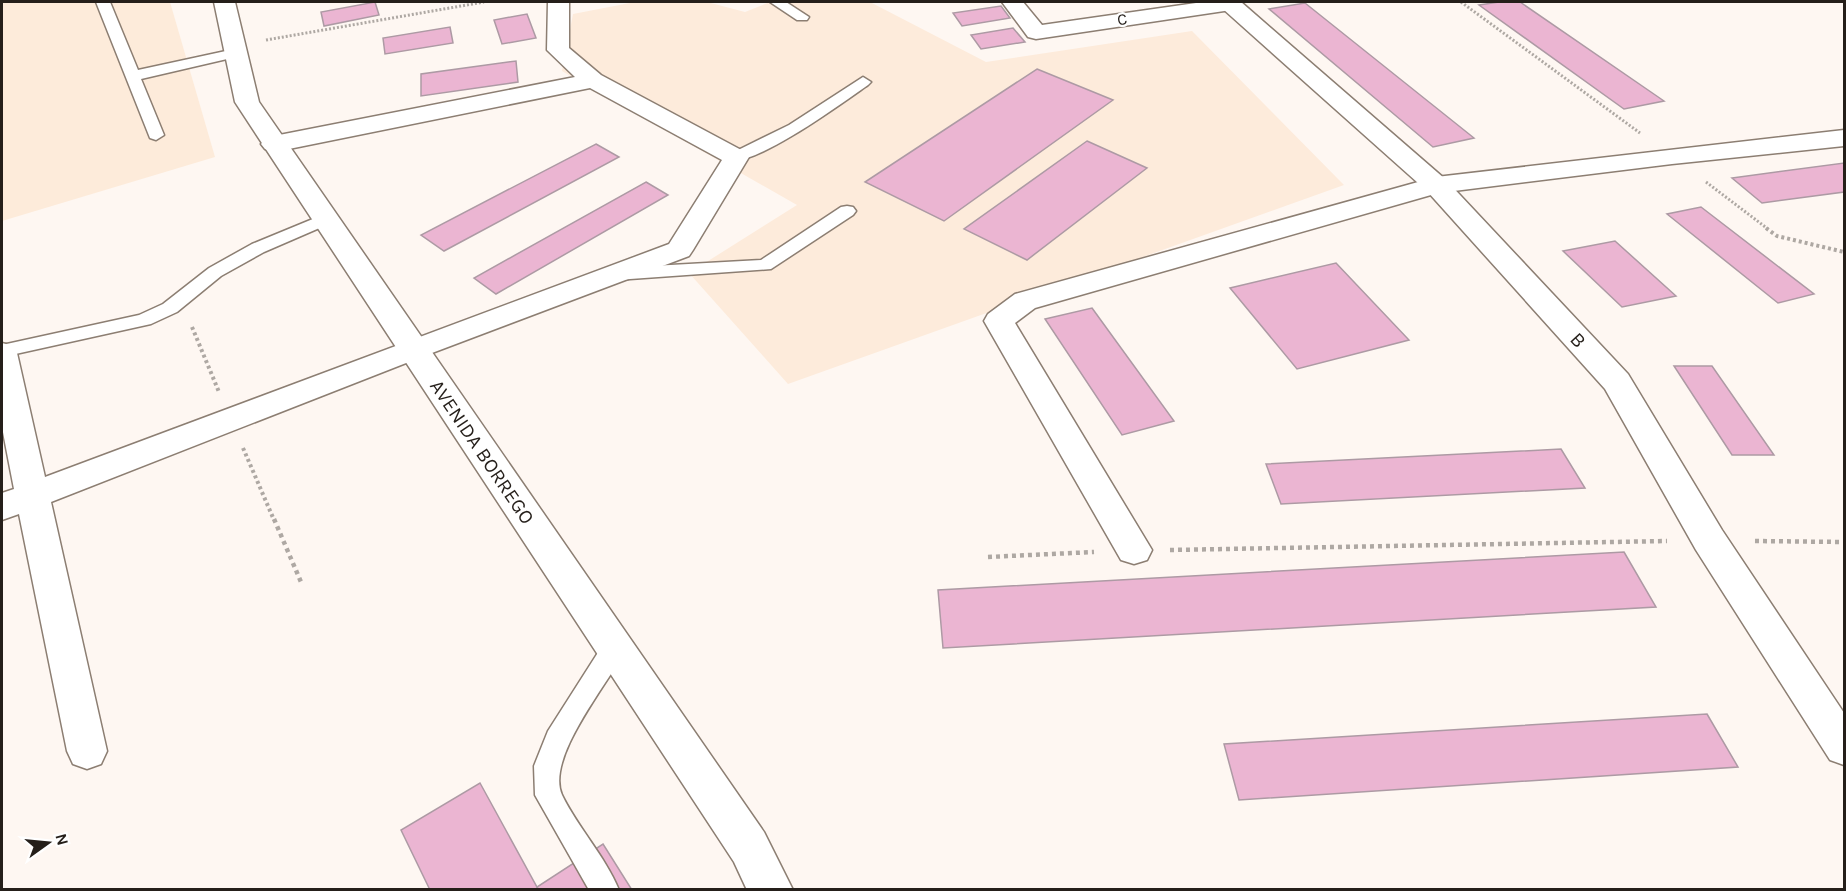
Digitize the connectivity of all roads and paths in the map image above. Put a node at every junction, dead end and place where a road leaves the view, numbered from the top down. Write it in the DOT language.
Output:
graph roads {
  1 [pos="103,2"];
  2 [pos="224,2"];
  3 [pos="484,2"];
  4 [pos="559,2"];
  5 [pos="777,2"];
  6 [pos="1012,2"];
  7 [pos="1235,2"];
  8 [pos="802,17"];
  9 [pos="235,49"];
  10 [pos="133,76"];
  11 [pos="593,80"];
  12 [pos="863,82"];
  13 [pos="156,135"];
  14 [pos="1845,138"];
  15 [pos="274,144"];
  16 [pos="736,158"];
  17 [pos="1436,185"];
  18 [pos="847,211"];
  19 [pos="325,219"];
  20 [pos="613,275"];
  21 [pos="191,323"];
  22 [pos="413,349"];
  23 [pos="2,352"];
  24 [pos="230,419"];
  25 [pos="17,501"];
  26 [pos="1709,540"];
  27 [pos="1845,542"];
  28 [pos="1134,550"];
  29 [pos="987,558"];
  30 [pos="301,582"];
  31 [pos="615,647"];
  32 [pos="1845,747"];
  33 [pos="87,751"];
  34 [pos="605,890"];
  35 [pos="771,890"];
  1 -- 10 [label="lane"];
  2 -- 9 [label="street, AVENIDA BORREGO"];
  3 -- 9 [label="path"];
  4 -- 11 [label="street"];
  5 -- 8 [label="lane"];
  6 -- 7 [label="street, C"];
  7 -- 17 [label="street, B"];
  9 -- 10 [label="lane"];
  9 -- 15 [label="street, AVENIDA BORREGO"];
  10 -- 13 [label="lane"];
  11 -- 15 [label="street"];
  11 -- 16 [label="street"];
  12 -- 16 [label="lane"];
  14 -- 17 [label="street"];
  15 -- 19 [label="street, AVENIDA BORREGO"];
  16 -- 20 [label="street"];
  17 -- 26 [label="street, B"];
  17 -- 28 [label="street"];
  18 -- 20 [label="lane"];
  19 -- 22 [label="street, AVENIDA BORREGO"];
  19 -- 23 [label="lane"];
  20 -- 22 [label="street"];
  21 -- 24 [label="path"];
  22 -- 24 [label="street"];
  22 -- 31 [label="street, AVENIDA BORREGO"];
  23 -- 25 [label="street"];
  24 -- 25 [label="street"];
  24 -- 30 [label="path"];
  25 -- 33 [label="street"];
  26 -- 27 [label="path"];
  26 -- 28 [label="path"];
  26 -- 32 [label="street, B"];
  28 -- 29 [label="path"];
  31 -- 34 [label="lane"];
  31 -- 35 [label="street, AVENIDA BORREGO"];
}
